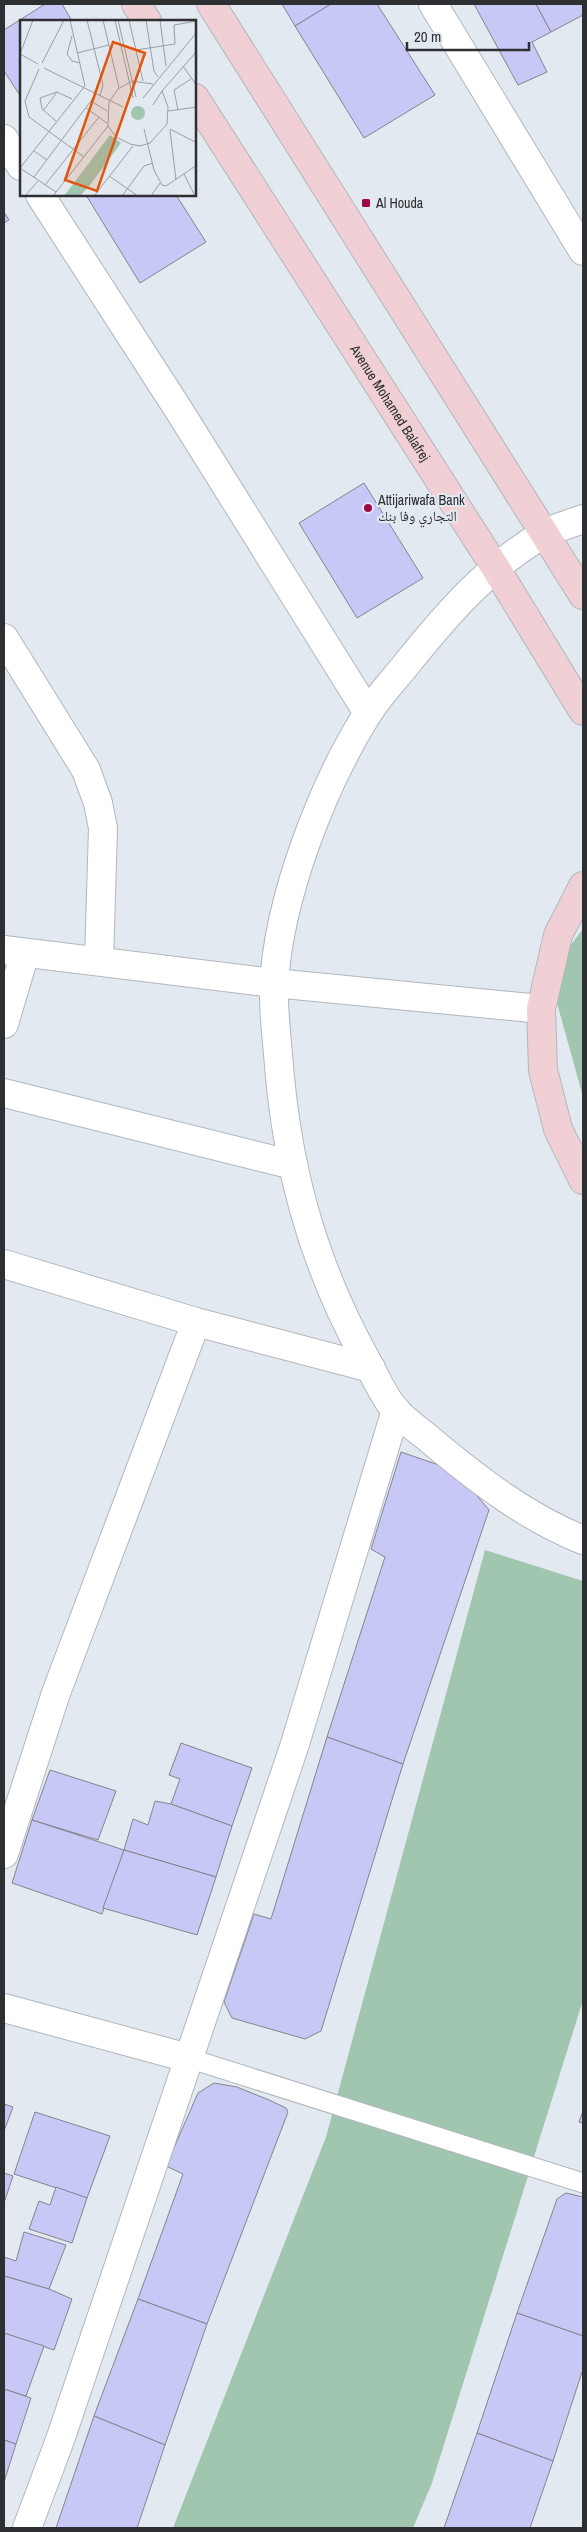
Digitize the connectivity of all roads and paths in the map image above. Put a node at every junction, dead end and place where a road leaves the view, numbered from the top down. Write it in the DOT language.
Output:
graph roads {
  1 [pos="136,4"];
  2 [pos="211,4"];
  3 [pos="433,4"];
  4 [pos="146,20"];
  5 [pos="196,100"];
  6 [pos="4,139"];
  7 [pos="20,164"];
  8 [pos="41,196"];
  9 [pos="583,251"];
  10 [pos="583,519"];
  11 [pos="545,534"];
  12 [pos="495,567"];
  13 [pos="583,595"];
  14 [pos="4,638"];
  15 [pos="583,711"];
  16 [pos="368,713"];
  17 [pos="583,886"];
  18 [pos="15,952"];
  19 [pos="99,961"];
  20 [pos="274,983"];
  21 [pos="541,1010"];
  22 [pos="4,1024"];
  23 [pos="4,1093"];
  24 [pos="293,1166"];
  25 [pos="583,1180"];
  26 [pos="4,1264"];
  27 [pos="196,1322"];
  28 [pos="371,1368"];
  29 [pos="396,1410"];
  30 [pos="583,1540"];
  31 [pos="4,1854"];
  32 [pos="4,2008"];
  33 [pos="188,2058"];
  34 [pos="583,2183"];
  35 [pos="27,2528"];
  1 -- 4 [label="street"];
  2 -- 11 [label="street"];
  3 -- 9 [label="street"];
  5 -- 12 [label="street, Avenue Mohamed Balafrej"];
  6 -- 7 [label="street"];
  8 -- 16 [label="street"];
  10 -- 11 [label="street"];
  11 -- 12 [label="street"];
  11 -- 13 [label="street"];
  12 -- 15 [label="street, Avenue Mohamed Balafrej"];
  12 -- 16 [label="street"];
  14 -- 19 [label="street"];
  16 -- 20 [label="street"];
  17 -- 21 [label="street"];
  18 -- 19 [label="street"];
  18 -- 22 [label="street"];
  19 -- 20 [label="street"];
  20 -- 21 [label="street"];
  20 -- 24 [label="street"];
  21 -- 25 [label="street"];
  23 -- 24 [label="street"];
  24 -- 28 [label="street"];
  26 -- 27 [label="street"];
  27 -- 28 [label="street"];
  27 -- 31 [label="street"];
  28 -- 29 [label="street"];
  29 -- 30 [label="street"];
  29 -- 33 [label="street"];
  32 -- 33 [label="street"];
  33 -- 34 [label="lane"];
  33 -- 35 [label="street"];
}
